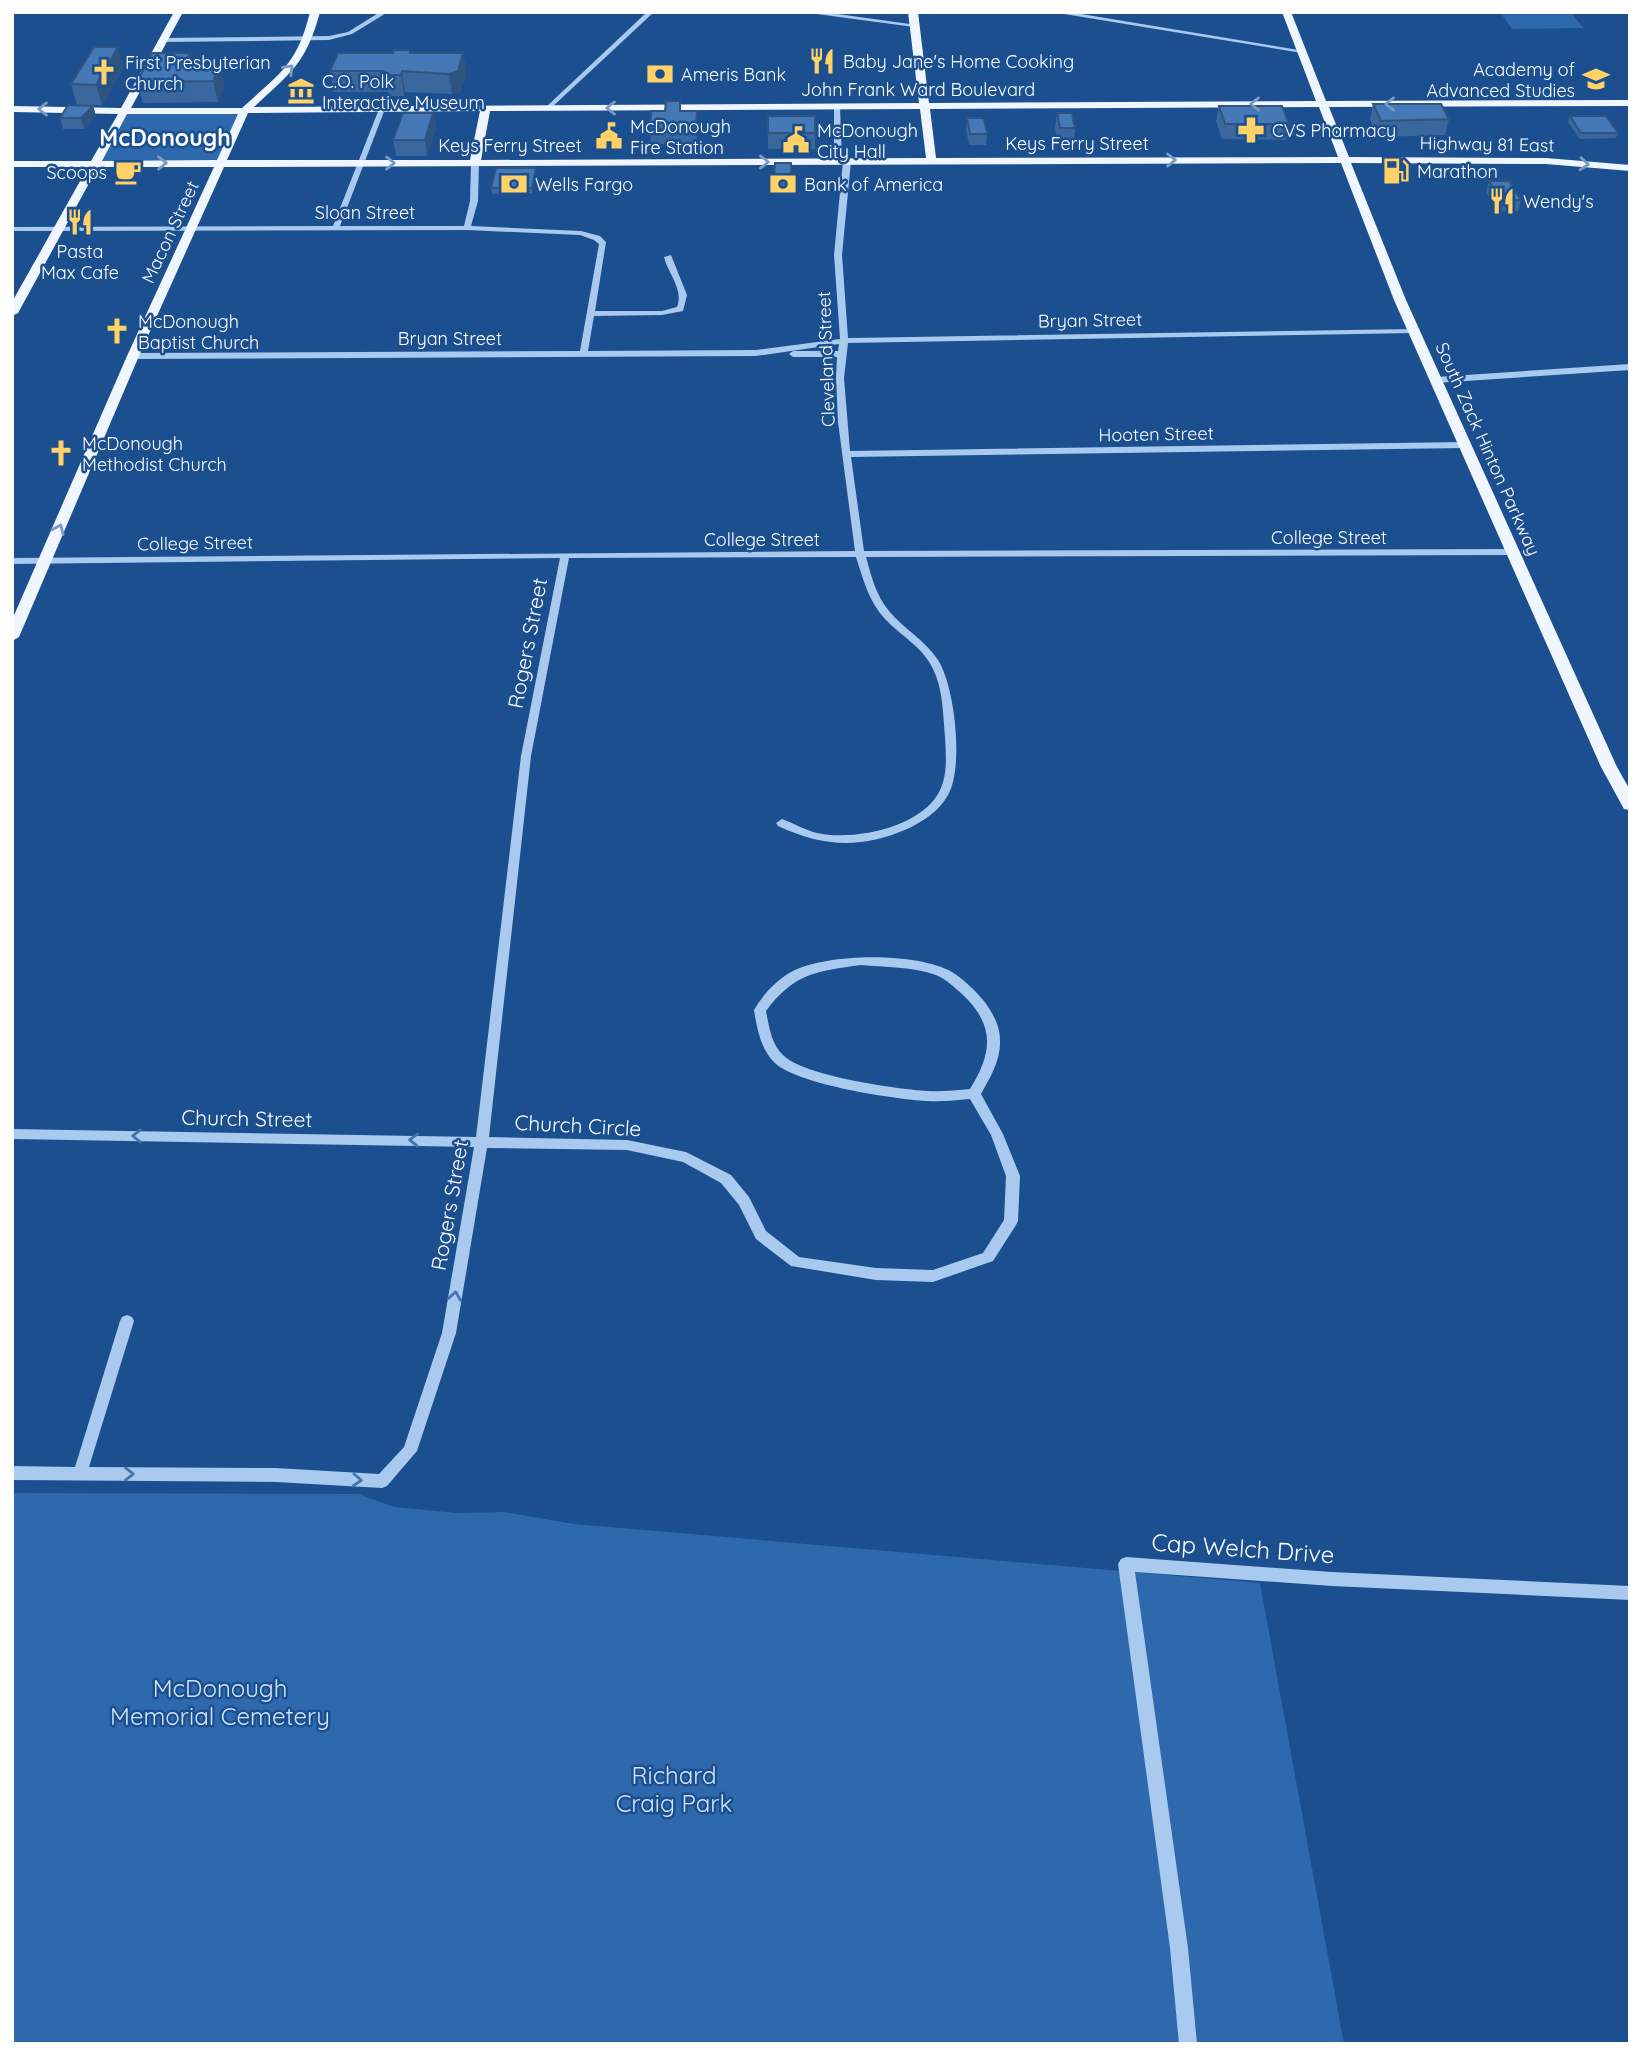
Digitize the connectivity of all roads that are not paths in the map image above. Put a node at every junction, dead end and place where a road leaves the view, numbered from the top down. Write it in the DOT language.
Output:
graph roads {
  1 [pos="179,12"];
  2 [pos="315,12"];
  3 [pos="385,12"];
  4 [pos="651,12"];
  5 [pos="805,12"];
  6 [pos="913,12"];
  7 [pos="1055,12"];
  8 [pos="1286,12"];
  9 [pos="312,24"];
  10 [pos="914,25"];
  11 [pos="350,33"];
  12 [pos="163,40"];
  13 [pos="308,40"];
  14 [pos="1302,51"];
  15 [pos="262,93"];
  16 [pos="1630,103"];
  17 [pos="1324,104"];
  18 [pos="837,107"];
  19 [pos="924,107"];
  20 [pos="12,108"];
  21 [pos="382,108"];
  22 [pos="485,108"];
  23 [pos="548,108"];
  24 [pos="123,109"];
  25 [pos="296,109"];
  26 [pos="245,110"];
  27 [pos="1344,160"];
  28 [pos="843,161"];
  29 [pos="931,161"];
  30 [pos="222,162"];
  31 [pos="475,162"];
  32 [pos="362,163"];
  33 [pos="12,164"];
  34 [pos="94,164"];
  35 [pos="1630,168"];
  36 [pos="336,227"];
  37 [pos="59,228"];
  38 [pos="191,228"];
  39 [pos="467,228"];
  40 [pos="12,229"];
  41 [pos="668,257"];
  42 [pos="12,313"];
  43 [pos="591,314"];
  44 [pos="1414,331"];
  45 [pos="844,341"];
  46 [pos="768,352"];
  47 [pos="584,353"];
  48 [pos="840,354"];
  49 [pos="132,356"];
  50 [pos="1630,367"];
  51 [pos="1436,380"];
  52 [pos="1465,445"];
  53 [pos="846,454"];
  54 [pos="1513,552"];
  55 [pos="860,554"];
  56 [pos="565,555"];
  57 [pos="12,561"];
  58 [pos="45,561"];
  59 [pos="12,637"];
  60 [pos="1630,805"];
  61 [pos="782,823"];
  62 [pos="974,1094"];
  63 [pos="12,1134"];
  64 [pos="482,1141"];
  65 [pos="127,1321"];
  66 [pos="12,1473"];
  67 [pos="80,1473"];
  68 [pos="1630,1593"];
  69 [pos="1188,2044"];
  1 -- 12 [label="main road"];
  2 -- 9 [label="main road, Macon Street"];
  3 -- 11 [label="street"];
  4 -- 23 [label="street"];
  5 -- 10 [label="street"];
  6 -- 10 [label="main road"];
  7 -- 14 [label="street"];
  8 -- 14 [label="main road, South Zack Hinton Parkway"];
  9 -- 11 [label="street"];
  9 -- 13 [label="main road, Macon Street"];
  10 -- 19 [label="main road"];
  11 -- 13 [label="street"];
  12 -- 13 [label="street"];
  12 -- 24 [label="main road"];
  15 -- 13 [label="main road, Macon Street, one-way"];
  14 -- 17 [label="main road, South Zack Hinton Parkway"];
  15 -- 25 [label="main road"];
  15 -- 26 [label="main road, Macon Street"];
  16 -- 17 [label="main road, John Frank Ward Boulevard, one-way"];
  17 -- 19 [label="main road, John Frank Ward Boulevard, one-way"];
  17 -- 27 [label="main road, South Zack Hinton Parkway"];
  18 -- 19 [label="main road, John Frank Ward Boulevard"];
  18 -- 23 [label="main road, John Frank Ward Boulevard, one-way"];
  18 -- 28 [label="street, Cleveland Street"];
  19 -- 29 [label="main road"];
  24 -- 20 [label="main road, John Frank Ward Boulevard, one-way"];
  21 -- 22 [label="main road, John Frank Ward Boulevard"];
  21 -- 25 [label="main road, John Frank Ward Boulevard"];
  21 -- 32 [label="street"];
  22 -- 23 [label="main road, John Frank Ward Boulevard"];
  22 -- 31 [label="main road"];
  24 -- 26 [label="main road, John Frank Ward Boulevard"];
  24 -- 34 [label="main road"];
  25 -- 26 [label="main road, John Frank Ward Boulevard"];
  26 -- 30 [label="main road, Macon Street"];
  29 -- 27 [label="main road, Keys Ferry Street, one-way"];
  27 -- 35 [label="main road, Highway 81 East, one-way"];
  27 -- 44 [label="main road, South Zack Hinton Parkway"];
  28 -- 29 [label="main road, Keys Ferry Street"];
  31 -- 28 [label="main road, Keys Ferry Street, one-way"];
  28 -- 45 [label="street, Cleveland Street"];
  30 -- 32 [label="main road, Keys Ferry Street"];
  34 -- 30 [label="main road, Keys Ferry Street, one-way"];
  30 -- 38 [label="main road, Macon Street"];
  32 -- 31 [label="main road, Keys Ferry Street, one-way"];
  31 -- 39 [label="street"];
  32 -- 36 [label="street"];
  33 -- 34 [label="main road, Keys Ferry Street"];
  34 -- 37 [label="main road"];
  36 -- 38 [label="street, Sloan Street"];
  36 -- 39 [label="street, Sloan Street"];
  37 -- 38 [label="street, Sloan Street"];
  37 -- 40 [label="street, Sloan Street"];
  37 -- 42 [label="main road"];
  38 -- 49 [label="main road, Macon Street"];
  39 -- 43 [label="street, Sloan Street"];
  41 -- 43 [label="street"];
  43 -- 47 [label="street, Sloan Street"];
  44 -- 45 [label="street, Bryan Street"];
  44 -- 51 [label="main road, South Zack Hinton Parkway"];
  45 -- 46 [label="street, Bryan Street"];
  45 -- 48 [label="street, Cleveland Street"];
  46 -- 47 [label="street, Bryan Street"];
  46 -- 48 [label="street, Bryan Street"];
  47 -- 49 [label="street, Bryan Street"];
  48 -- 53 [label="street, Cleveland Street"];
  58 -- 49 [label="main road, Macon Street, one-way"];
  50 -- 51 [label="street"];
  51 -- 52 [label="main road, South Zack Hinton Parkway"];
  52 -- 53 [label="street, Hooten Street"];
  52 -- 54 [label="main road, South Zack Hinton Parkway"];
  53 -- 55 [label="street, Cleveland Street"];
  54 -- 55 [label="street, College Street"];
  54 -- 60 [label="main road, South Zack Hinton Parkway"];
  55 -- 56 [label="street, College Street"];
  55 -- 61 [label="street, Cleveland Street"];
  56 -- 58 [label="street, College Street"];
  56 -- 64 [label="street, Rogers Street"];
  57 -- 58 [label="street, College Street"];
  58 -- 59 [label="main road, Macon Street"];
  62 -- 62 [label="street"];
  62 -- 64 [label="street, Church Circle"];
  64 -- 63 [label="street, Church Street, one-way"];
  67 -- 64 [label="street, Rogers Street, one-way"];
  65 -- 67 [label="street"];
  66 -- 67 [label="street, Rogers Street"];
  68 -- 69 [label="street, Cap Welch Drive"];
}
